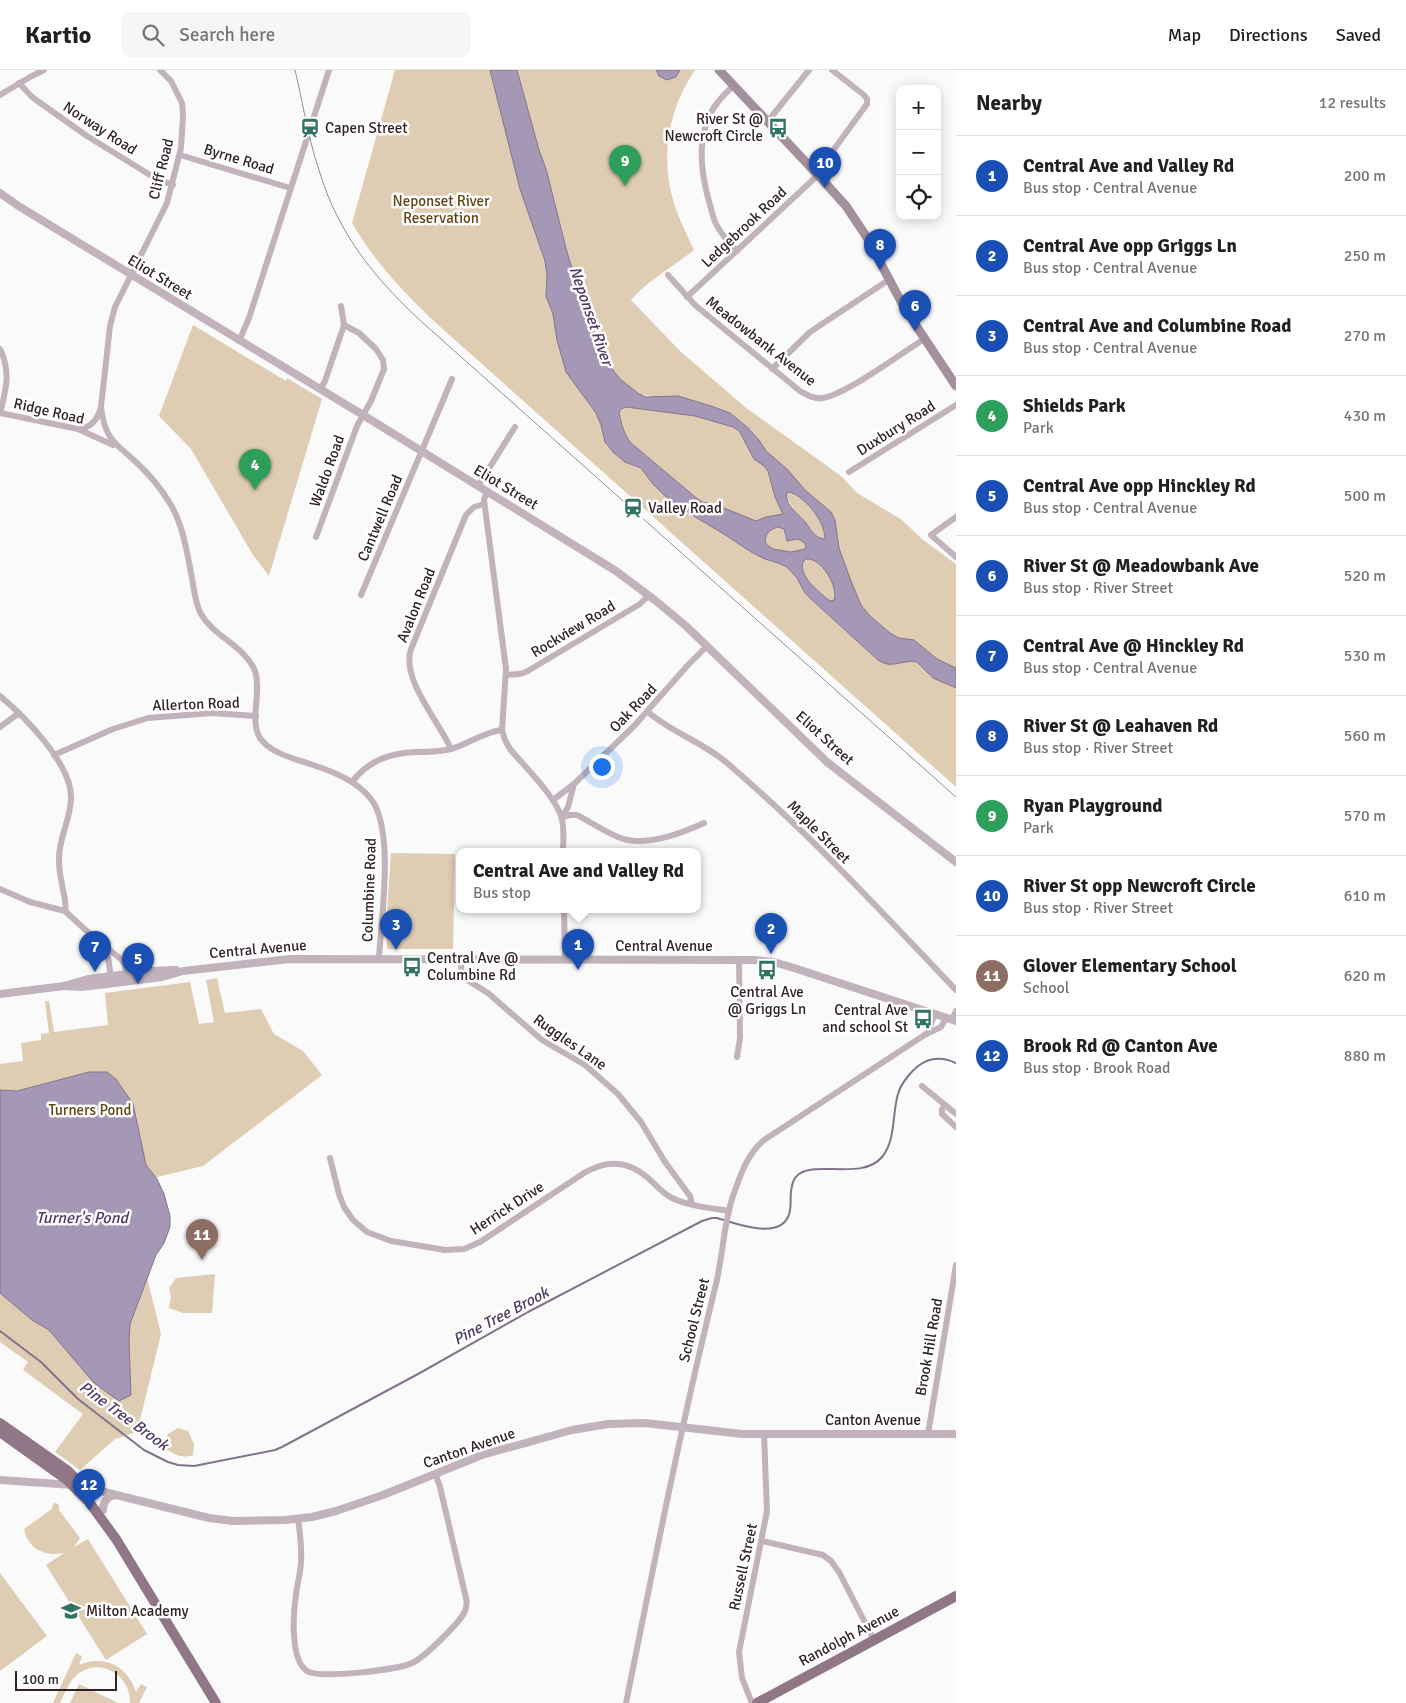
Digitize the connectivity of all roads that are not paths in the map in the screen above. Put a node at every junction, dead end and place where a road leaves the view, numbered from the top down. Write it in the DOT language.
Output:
graph roads {
  1 [pos="44,70"];
  2 [pos="160,70"];
  3 [pos="329,70"];
  4 [pos="719,70"];
  5 [pos="809,70"];
  6 [pos="832,70"];
  7 [pos="19,83"];
  8 [pos="734,85"];
  9 [pos="0,95"];
  10 [pos="768,121"];
  11 [pos="180,155"];
  12 [pos="817,173"];
  13 [pos="173,185"];
  14 [pos="290,188"];
  15 [pos="0,192"];
  16 [pos="737,251"];
  17 [pos="130,274"];
  18 [pos="668,275"];
  19 [pos="890,279"];
  20 [pos="687,297"];
  21 [pos="341,306"];
  22 [pos="344,325"];
  23 [pos="924,339"];
  24 [pos="239,341"];
  25 [pos="0,349"];
  26 [pos="772,369"];
  27 [pos="452,379"];
  28 [pos="956,386"];
  29 [pos="320,390"];
  30 [pos="956,405"];
  31 [pos="101,406"];
  32 [pos="0,413"];
  33 [pos="363,415"];
  34 [pos="515,426"];
  35 [pos="78,429"];
  36 [pos="120,449"];
  37 [pos="422,451"];
  38 [pos="849,472"];
  39 [pos="478,486"];
  40 [pos="487,491"];
  41 [pos="484,504"];
  42 [pos="956,517"];
  43 [pos="316,536"];
  44 [pos="956,558"];
  45 [pos="361,595"];
  46 [pos="649,595"];
  47 [pos="707,646"];
  48 [pos="506,675"];
  49 [pos="0,696"];
  50 [pos="648,712"];
  51 [pos="19,713"];
  52 [pos="256,716"];
  53 [pos="0,727"];
  54 [pos="502,730"];
  55 [pos="452,749"];
  56 [pos="54,755"];
  57 [pos="352,782"];
  58 [pos="574,784"];
  59 [pos="553,800"];
  60 [pos="562,817"];
  61 [pos="704,823"];
  62 [pos="563,848"];
  63 [pos="956,862"];
  64 [pos="0,889"];
  65 [pos="66,911"];
  66 [pos="564,913"];
  67 [pos="104,947"];
  68 [pos="379,958"];
  69 [pos="460,960"];
  70 [pos="565,960"];
  71 [pos="739,960"];
  72 [pos="127,978"];
  73 [pos="111,980"];
  74 [pos="956,990"];
  75 [pos="0,994"];
  76 [pos="956,1011"];
  77 [pos="935,1014"];
  78 [pos="952,1020"];
  79 [pos="926,1034"];
  80 [pos="737,1057"];
  81 [pos="922,1086"];
  82 [pos="945,1104"];
  83 [pos="956,1114"];
  84 [pos="956,1126"];
  85 [pos="330,1158"];
  86 [pos="692,1204"];
  87 [pos="729,1213"];
  88 [pos="956,1265"];
  89 [pos="0,1423"];
  90 [pos="683,1428"];
  91 [pos="0,1432"];
  92 [pos="764,1434"];
  93 [pos="928,1434"];
  94 [pos="956,1434"];
  95 [pos="435,1473"];
  96 [pos="0,1480"];
  97 [pos="74,1486"];
  98 [pos="86,1488"];
  99 [pos="116,1495"];
  100 [pos="103,1510"];
  101 [pos="298,1519"];
  102 [pos="116,1539"];
  103 [pos="762,1540"];
  104 [pos="956,1596"];
  105 [pos="874,1640"];
  106 [pos="216,1703"];
  107 [pos="626,1703"];
  108 [pos="752,1703"];
  109 [pos="757,1703"];
  1 -- 7 [label="street"];
  2 -- 11 [label="street, Cliff Road"];
  3 -- 14 [label="street"];
  4 -- 8 [label="main road"];
  5 -- 10 [label="street"];
  6 -- 12 [label="street, Ledgebrook Road"];
  7 -- 9 [label="street"];
  7 -- 13 [label="street, Norway Road"];
  8 -- 10 [label="main road"];
  8 -- 16 [label="street"];
  10 -- 12 [label="main road"];
  11 -- 13 [label="street, Cliff Road"];
  11 -- 14 [label="street, Byrne Road"];
  12 -- 16 [label="street, Ledgebrook Road"];
  12 -- 19 [label="main road"];
  13 -- 17 [label="street, Cliff Road"];
  14 -- 24 [label="street"];
  15 -- 17 [label="street, Eliot Street"];
  16 -- 20 [label="street, Ledgebrook Road"];
  17 -- 24 [label="street, Eliot Street"];
  17 -- 31 [label="street, Columbine Road"];
  18 -- 20 [label="street, Meadowbank Avenue"];
  19 -- 23 [label="main road"];
  19 -- 26 [label="street"];
  20 -- 26 [label="street, Meadowbank Avenue"];
  21 -- 22 [label="street"];
  22 -- 29 [label="street"];
  22 -- 33 [label="street, Waldo Road"];
  23 -- 26 [label="street, Meadowbank Avenue"];
  23 -- 28 [label="main road"];
  24 -- 29 [label="street, Eliot Street"];
  25 -- 32 [label="street"];
  27 -- 37 [label="street, Cantwell Road"];
  29 -- 33 [label="street, Eliot Street"];
  30 -- 38 [label="street, Duxbury Road"];
  31 -- 35 [label="street, Columbine Road"];
  31 -- 36 [label="street, Columbine Road"];
  32 -- 35 [label="street, Ridge Road"];
  33 -- 37 [label="street, Eliot Street"];
  33 -- 43 [label="street, Waldo Road"];
  34 -- 39 [label="street"];
  35 -- 36 [label="street, Ridge Road"];
  36 -- 52 [label="street, Columbine Road"];
  37 -- 39 [label="street, Eliot Street"];
  37 -- 45 [label="street, Cantwell Road"];
  39 -- 40 [label="street, Eliot Street"];
  40 -- 41 [label="street"];
  40 -- 46 [label="street, Eliot Street"];
  41 -- 48 [label="street"];
  41 -- 55 [label="street, Avalon Road"];
  42 -- 44 [label="street"];
  46 -- 47 [label="street, Eliot Street"];
  46 -- 48 [label="street, Rockview Road"];
  47 -- 50 [label="street, Oak Road"];
  47 -- 63 [label="street, Eliot Street"];
  48 -- 54 [label="street"];
  49 -- 51 [label="street"];
  50 -- 58 [label="street, Oak Road"];
  50 -- 74 [label="street, Maple Street"];
  51 -- 53 [label="street"];
  51 -- 56 [label="street"];
  52 -- 56 [label="street, Allerton Road"];
  52 -- 57 [label="street, Columbine Road"];
  54 -- 55 [label="street"];
  54 -- 59 [label="street"];
  55 -- 57 [label="street"];
  56 -- 65 [label="street"];
  57 -- 68 [label="street, Columbine Road"];
  58 -- 59 [label="street, Oak Road"];
  58 -- 60 [label="street, Oak Road"];
  59 -- 60 [label="street"];
  60 -- 61 [label="street"];
  60 -- 62 [label="street"];
  64 -- 65 [label="street"];
  65 -- 67 [label="street"];
  66 -- 70 [label="street"];
  67 -- 72 [label="street"];
  67 -- 73 [label="street"];
  68 -- 69 [label="street, Central Avenue"];
  68 -- 72 [label="street, Central Avenue"];
  69 -- 70 [label="street, Central Avenue"];
  69 -- 86 [label="street, Ruggles Lane"];
  70 -- 71 [label="street, Central Avenue"];
  71 -- 77 [label="street, Central Avenue"];
  71 -- 80 [label="street"];
  72 -- 73 [label="street, Central Avenue"];
  73 -- 75 [label="street, Central Avenue"];
  76 -- 78 [label="street"];
  77 -- 78 [label="street, Central Avenue"];
  77 -- 79 [label="street"];
  78 -- 79 [label="street, School Street"];
  79 -- 87 [label="street, School Street"];
  81 -- 82 [label="street"];
  82 -- 83 [label="street"];
  82 -- 84 [label="street"];
  85 -- 86 [label="street, Herrick Drive"];
  86 -- 87 [label="street, Herrick Drive"];
  87 -- 90 [label="street, School Street"];
  88 -- 93 [label="street, Brook Hill Road"];
  89 -- 98 [label="main road"];
  90 -- 92 [label="street, Canton Avenue"];
  90 -- 95 [label="street, Canton Avenue"];
  90 -- 107 [label="street, School Street"];
  91 -- 97 [label="main road"];
  92 -- 93 [label="street, Canton Avenue"];
  92 -- 103 [label="street, Russell Street"];
  93 -- 94 [label="street, Canton Avenue"];
  95 -- 101 [label="street, Canton Avenue"];
  95 -- 101 [label="street"];
  96 -- 97 [label="street, Canton Avenue"];
  97 -- 98 [label="street, Canton Avenue"];
  97 -- 102 [label="main road"];
  98 -- 99 [label="street, Canton Avenue"];
  98 -- 100 [label="main road"];
  99 -- 100 [label="street"];
  99 -- 101 [label="street, Canton Avenue"];
  100 -- 102 [label="main road"];
  102 -- 106 [label="main road"];
  103 -- 105 [label="street"];
  103 -- 108 [label="street, Russell Street"];
  104 -- 105 [label="main road, Randolph Avenue"];
  105 -- 109 [label="main road, Randolph Avenue"];
}
